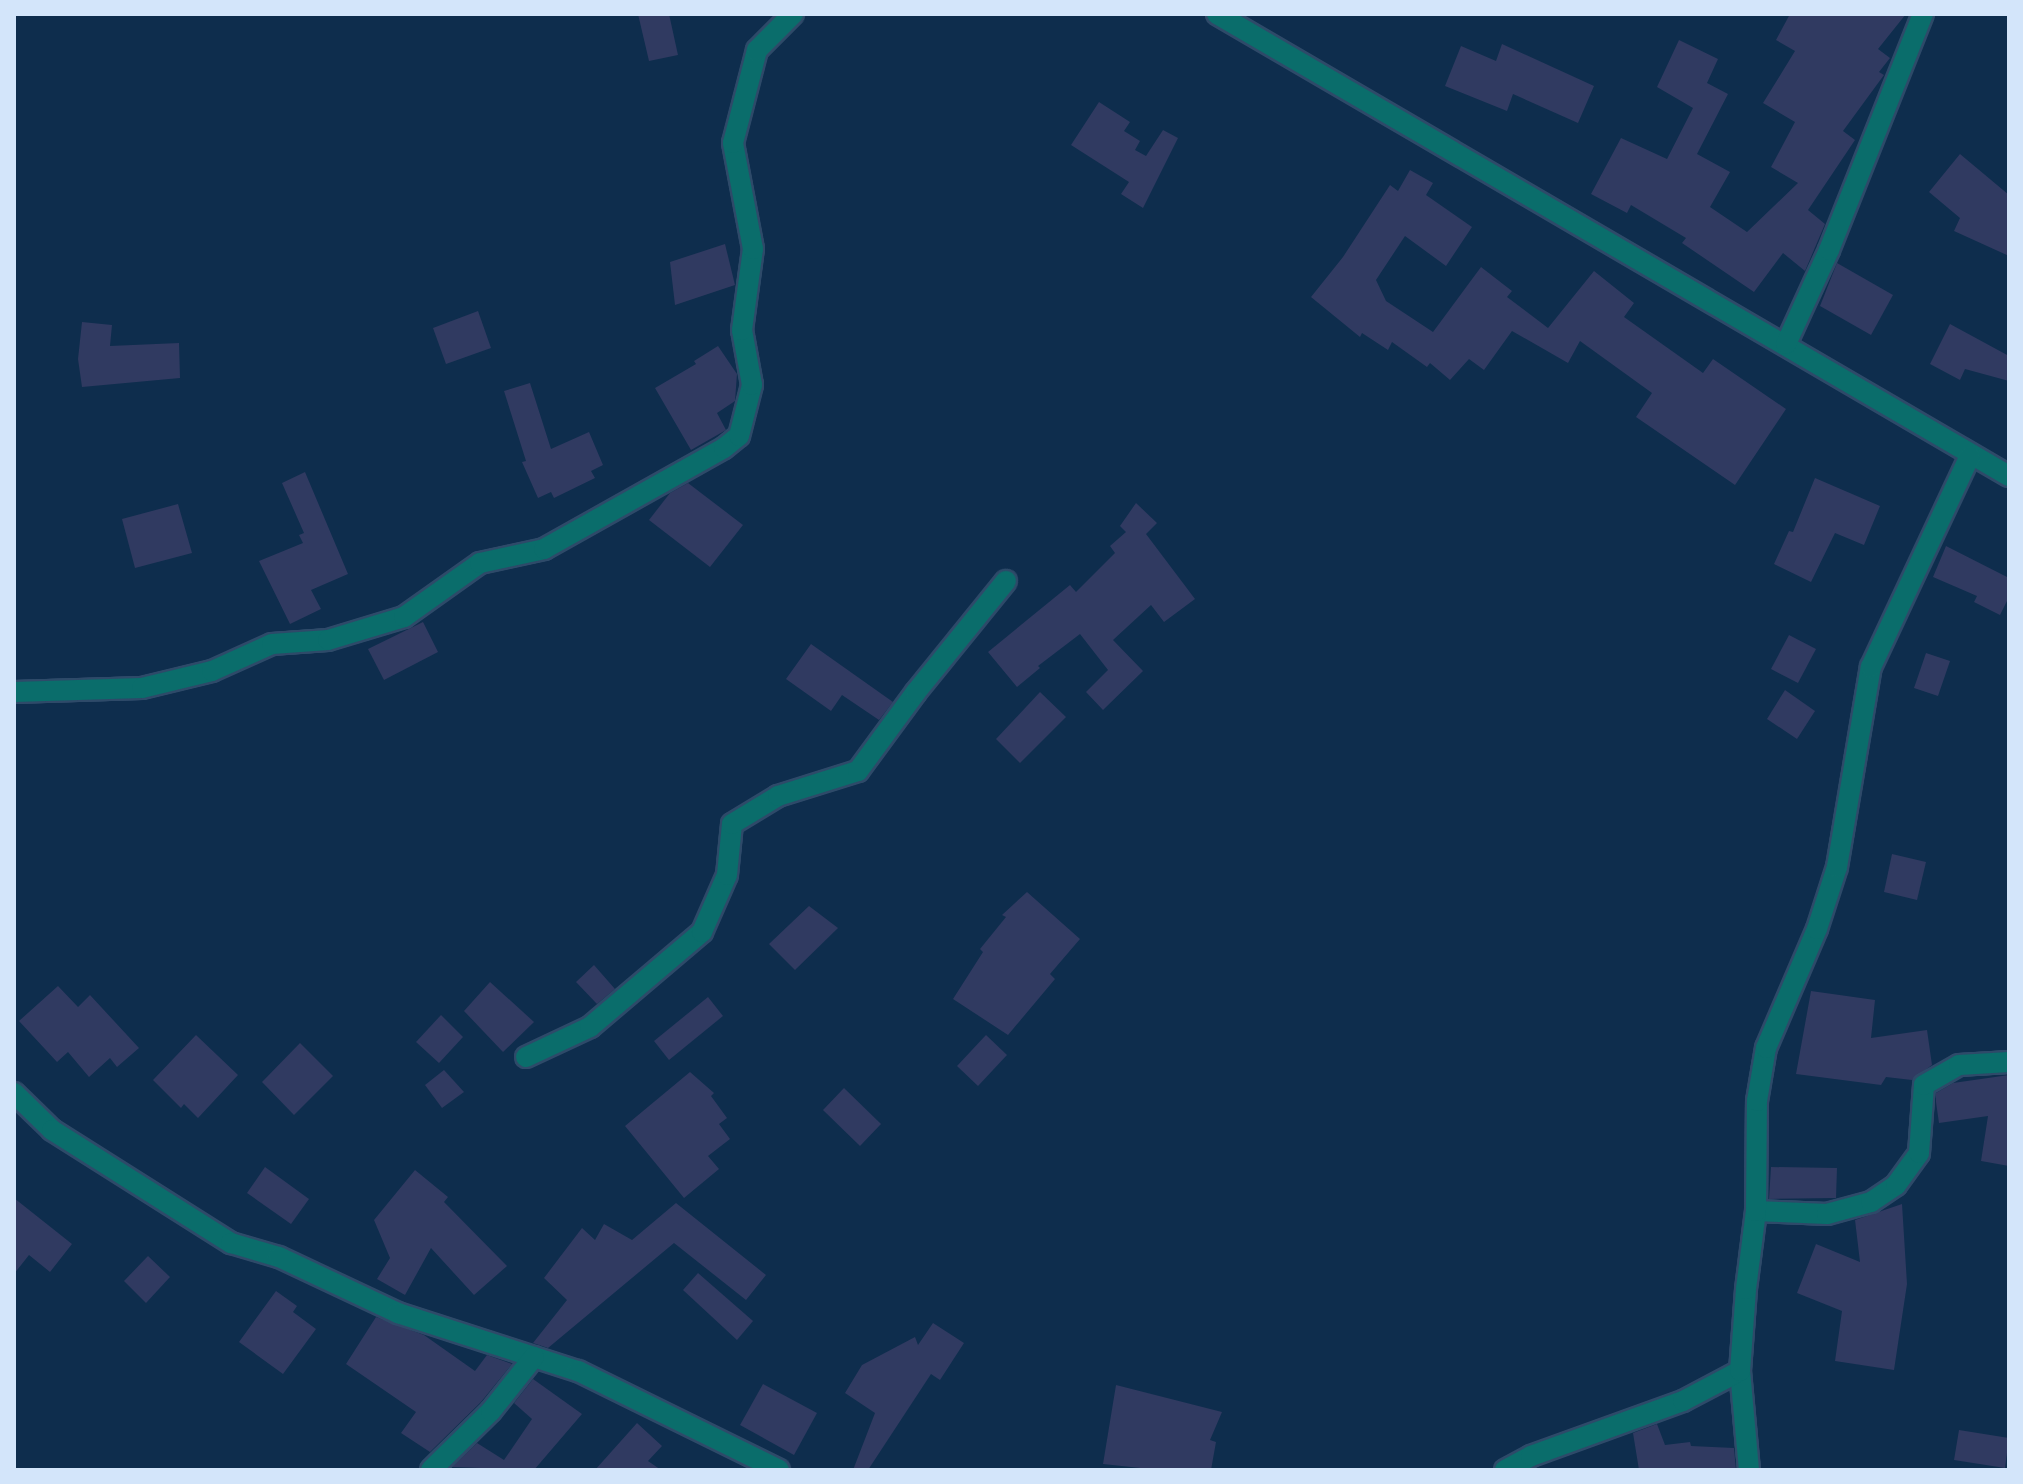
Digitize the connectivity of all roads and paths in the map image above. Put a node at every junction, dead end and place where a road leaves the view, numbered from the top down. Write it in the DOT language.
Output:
graph roads {
  1 [pos="793,14"];
  2 [pos="1217,14"];
  3 [pos="1923,14"];
  4 [pos="1786,344"];
  5 [pos="1970,456"];
  6 [pos="2008,473"];
  7 [pos="1006,581"];
  8 [pos="14,692"];
  9 [pos="526,1057"];
  10 [pos="2009,1062"];
  11 [pos="14,1093"];
  12 [pos="1756,1211"];
  13 [pos="534,1357"];
  14 [pos="1740,1371"];
  15 [pos="431,1470"];
  16 [pos="779,1470"];
  17 [pos="1505,1470"];
  18 [pos="1749,1470"];
  1 -- 8 [label="street"];
  2 -- 4 [label="street"];
  3 -- 4 [label="street"];
  4 -- 5 [label="street"];
  5 -- 6 [label="street"];
  5 -- 12 [label="street"];
  7 -- 9 [label="street"];
  10 -- 12 [label="street"];
  11 -- 13 [label="street"];
  12 -- 14 [label="street"];
  13 -- 15 [label="street"];
  13 -- 16 [label="street"];
  14 -- 17 [label="street"];
  14 -- 18 [label="street"];
}
